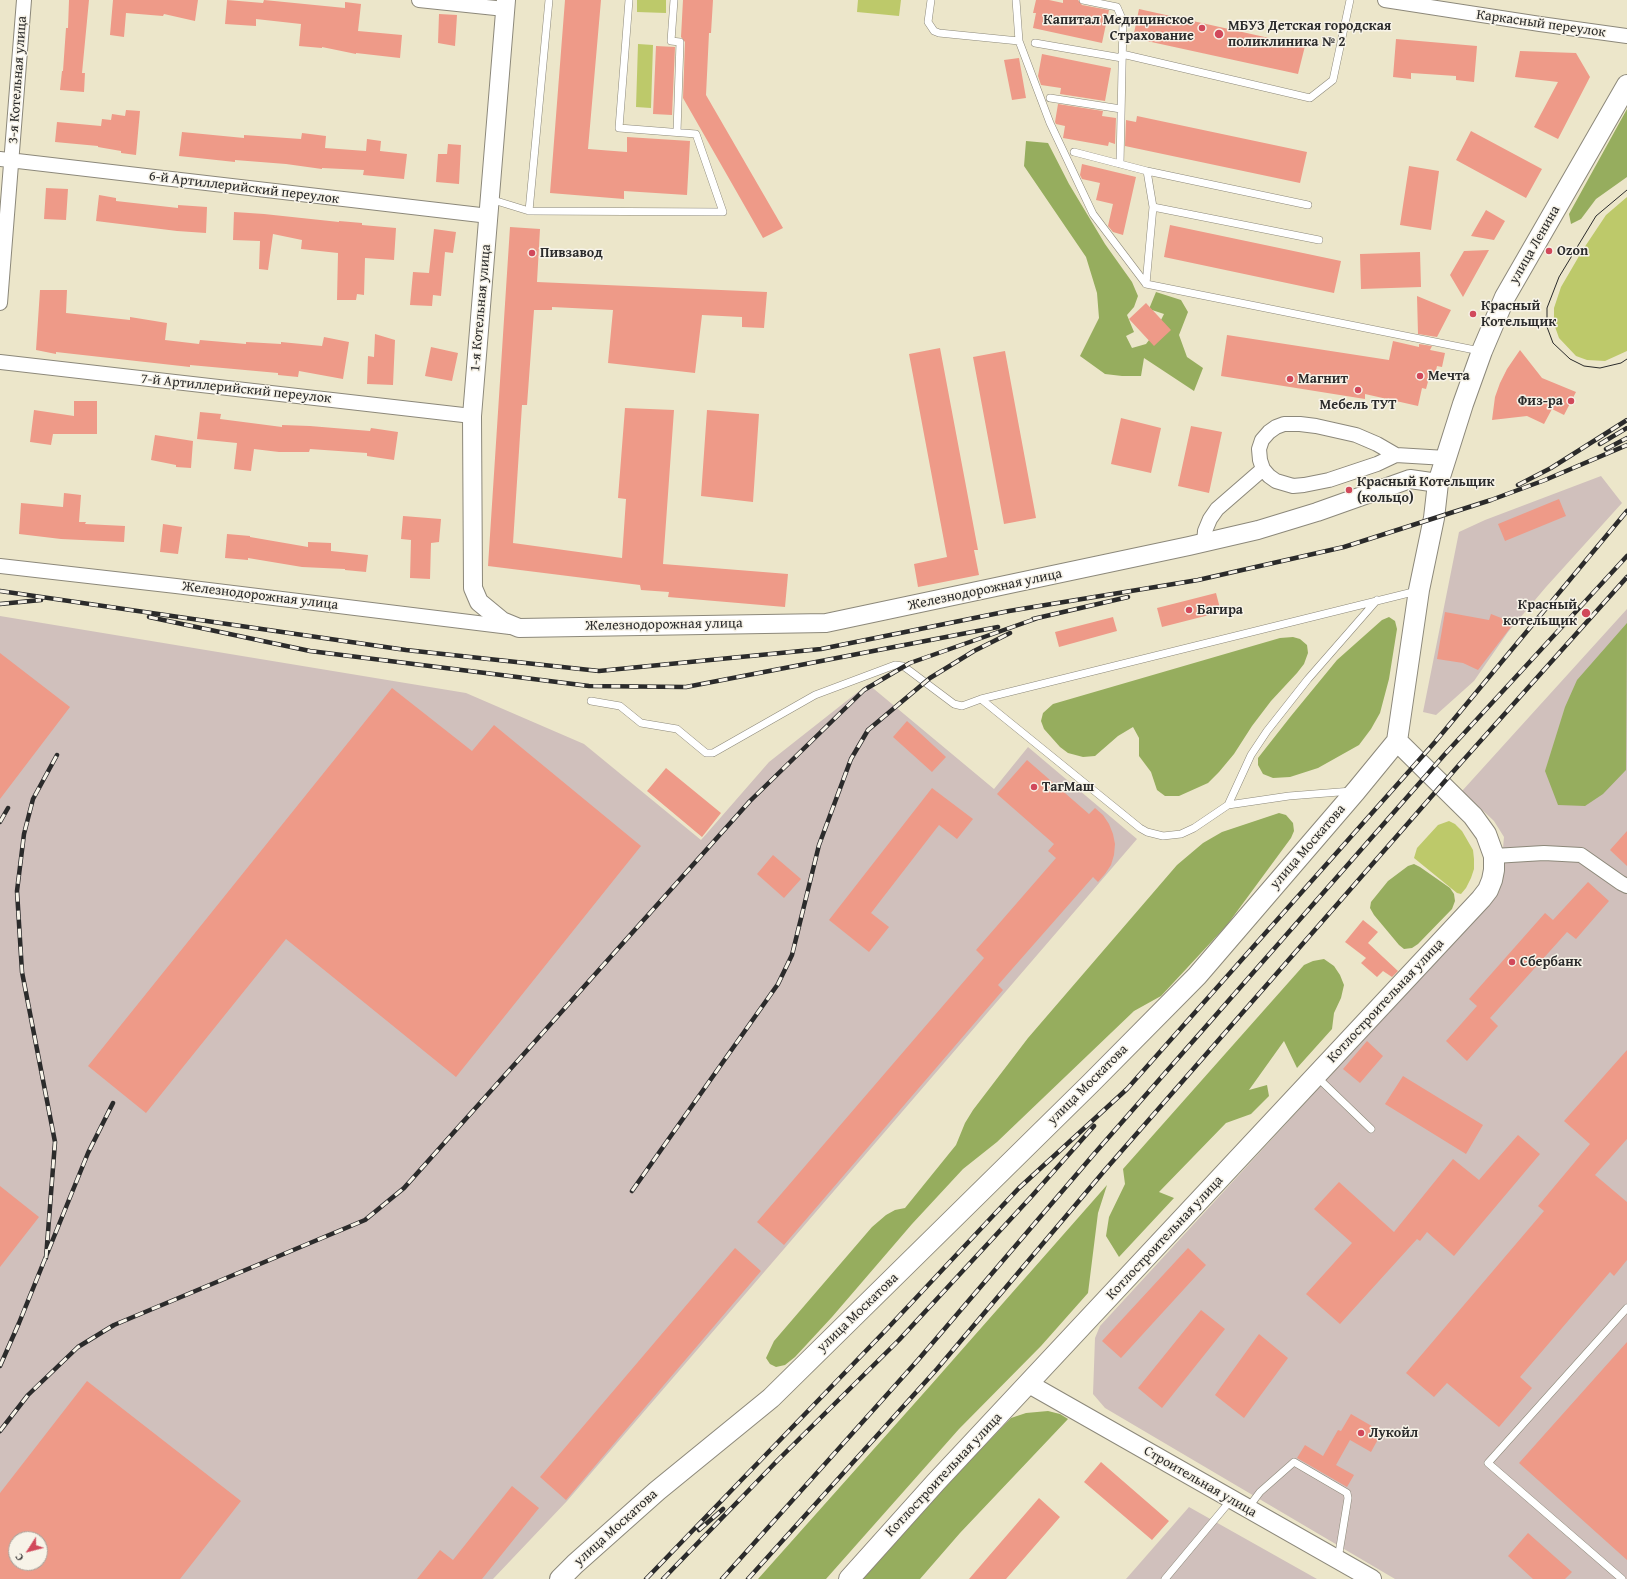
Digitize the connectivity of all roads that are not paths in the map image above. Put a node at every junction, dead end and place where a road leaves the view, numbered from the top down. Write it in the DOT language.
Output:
graph roads {
  1 [pos="24,0"];
  2 [pos="419,0"];
  3 [pos="549,0"];
  4 [pos="629,0"];
  5 [pos="674,0"];
  6 [pos="931,0"];
  7 [pos="1016,0"];
  8 [pos="1083,0"];
  9 [pos="1350,0"];
  10 [pos="1385,0"];
  11 [pos="506,5"];
  12 [pos="1627,36"];
  13 [pos="1019,41"];
  14 [pos="1035,43"];
  15 [pos="1122,56"];
  16 [pos="1627,85"];
  17 [pos="1050,98"];
  18 [pos="1121,109"];
  19 [pos="677,132"];
  20 [pos="1074,152"];
  21 [pos="6,160"];
  22 [pos="1120,164"];
  23 [pos="1147,171"];
  24 [pos="1308,205"];
  25 [pos="489,207"];
  26 [pos="1153,207"];
  27 [pos="529,210"];
  28 [pos="1319,240"];
  29 [pos="1146,284"];
  30 [pos="0,303"];
  31 [pos="1482,351"];
  32 [pos="0,362"];
  33 [pos="472,416"];
  34 [pos="1396,456"];
  35 [pos="1446,458"];
  36 [pos="1263,469"];
  37 [pos="1438,483"];
  38 [pos="1204,543"];
  39 [pos="0,566"];
  40 [pos="1419,590"];
  41 [pos="1377,600"];
  42 [pos="489,611"];
  43 [pos="520,628"];
  44 [pos="980,699"];
  45 [pos="591,701"];
  46 [pos="1397,740"];
  47 [pos="1356,791"];
  48 [pos="1228,805"];
  49 [pos="1494,856"];
  50 [pos="1627,886"];
  51 [pos="1316,1076"];
  52 [pos="1371,1129"];
  53 [pos="1627,1308"];
  54 [pos="1029,1384"];
  55 [pos="1231,1500"];
  56 [pos="1247,1509"];
  57 [pos="1338,1559"];
  58 [pos="560,1579"];
  59 [pos="849,1579"];
  60 [pos="1165,1579"];
  61 [pos="1372,1579"];
  62 [pos="1622,1579"];
  1 -- 21 [label="street, 3-я Котельная улица"];
  2 -- 11 [label="street"];
  3 -- 27 [label="lane"];
  4 -- 19 [label="lane"];
  5 -- 19 [label="lane"];
  6 -- 13 [label="lane"];
  7 -- 13 [label="lane"];
  8 -- 15 [label="lane"];
  9 -- 15 [label="lane"];
  10 -- 12 [label="street, Каркасный переулок"];
  11 -- 25 [label="street, 1-я Котельная улица"];
  13 -- 29 [label="lane"];
  14 -- 15 [label="lane"];
  15 -- 18 [label="lane"];
  16 -- 31 [label="main road, улица Ленина"];
  17 -- 18 [label="lane"];
  18 -- 22 [label="lane"];
  19 -- 27 [label="lane"];
  20 -- 22 [label="lane"];
  21 -- 25 [label="street, 6-й Артиллерийский переулок"];
  21 -- 30 [label="street, 3-я Котельная улица"];
  22 -- 23 [label="lane"];
  23 -- 24 [label="lane"];
  23 -- 26 [label="lane"];
  25 -- 27 [label="lane"];
  25 -- 33 [label="street, 1-я Котельная улица"];
  26 -- 28 [label="lane"];
  26 -- 29 [label="lane"];
  29 -- 31 [label="lane"];
  31 -- 35 [label="main road, улица Ленина"];
  32 -- 33 [label="street, 7-й Артиллерийский переулок"];
  33 -- 42 [label="street, 1-я Котельная улица"];
  34 -- 35 [label="street"];
  34 -- 36 [label="street"];
  34 -- 36 [label="street"];
  35 -- 37 [label="main road, улица Ленина"];
  36 -- 38 [label="street"];
  37 -- 38 [label="street, Железнодорожная улица"];
  37 -- 40 [label="main road"];
  38 -- 43 [label="street, Железнодорожная улица"];
  39 -- 43 [label="street, Железнодорожная улица"];
  40 -- 41 [label="lane"];
  40 -- 46 [label="main road"];
  41 -- 44 [label="lane"];
  41 -- 48 [label="lane"];
  42 -- 43 [label="street, Железнодорожная улица"];
  44 -- 45 [label="lane"];
  44 -- 48 [label="lane"];
  46 -- 47 [label="main road, улица Москатова"];
  46 -- 49 [label="main road"];
  47 -- 48 [label="lane"];
  47 -- 58 [label="main road, улица Москатова"];
  49 -- 50 [label="street"];
  49 -- 51 [label="main road, Котлостроительная улица"];
  51 -- 52 [label="lane"];
  51 -- 54 [label="main road, Котлостроительная улица"];
  53 -- 62 [label="lane"];
  54 -- 55 [label="street, Строительная улица"];
  54 -- 59 [label="main road, Котлостроительная улица"];
  55 -- 56 [label="street, Строительная улица"];
  55 -- 60 [label="lane"];
  56 -- 57 [label="street, Строительная улица"];
  56 -- 57 [label="lane"];
  57 -- 61 [label="street, Строительная улица"];
}
